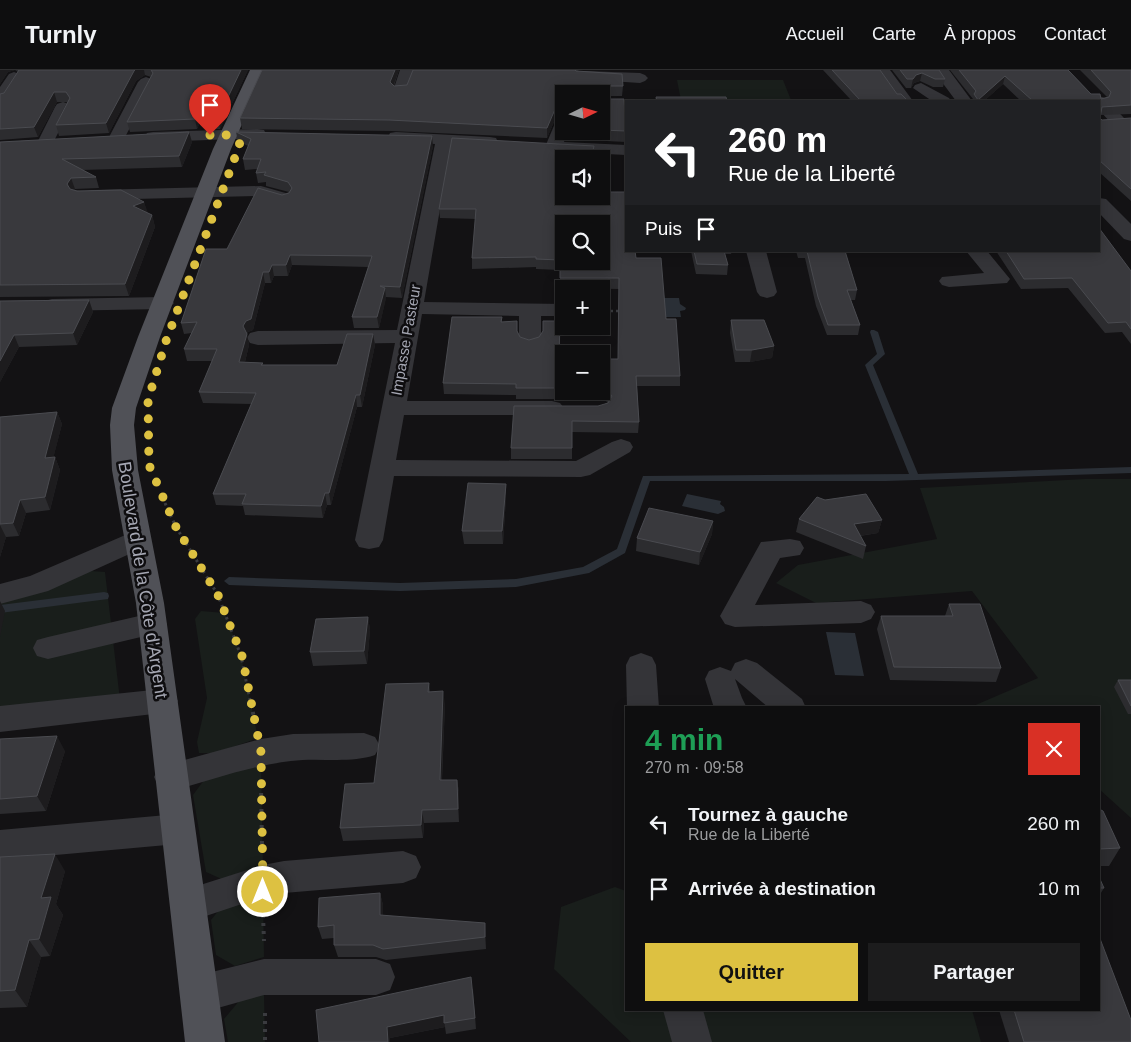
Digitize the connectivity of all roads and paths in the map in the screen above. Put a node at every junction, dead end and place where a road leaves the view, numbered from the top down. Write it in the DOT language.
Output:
graph roads {
  1 [pos="258,70"];
  2 [pos="408,70"];
  3 [pos="882,70"];
  4 [pos="941,70"];
  5 [pos="14,78"];
  6 [pos="580,78"];
  7 [pos="640,78"];
  8 [pos="146,82"];
  9 [pos="921,88"];
  10 [pos="1086,89"];
  11 [pos="401,91"];
  12 [pos="0,99"];
  13 [pos="904,100"];
  14 [pos="941,100"];
  15 [pos="963,100"];
  16 [pos="1098,100"];
  17 [pos="1100,102"];
  18 [pos="63,107"];
  19 [pos="1124,120"];
  20 [pos="1100,122"];
  21 [pos="228,135"];
  22 [pos="275,135"];
  23 [pos="379,137"];
  24 [pos="116,139"];
  25 [pos="444,139"];
  26 [pos="98,140"];
  27 [pos="557,140"];
  28 [pos="63,142"];
  29 [pos="45,143"];
  30 [pos="508,143"];
  31 [pos="27,144"];
  32 [pos="535,145"];
  33 [pos="554,147"];
  34 [pos="625,150"];
  35 [pos="206,192"];
  36 [pos="81,195"];
  37 [pos="283,198"];
  38 [pos="1100,204"];
  39 [pos="1131,235"];
  40 [pos="756,252"];
  41 [pos="977,252"];
  42 [pos="949,281"];
  43 [pos="767,292"];
  44 [pos="163,303"];
  45 [pos="31,305"];
  46 [pos="412,308"];
  47 [pos="530,310"];
  48 [pos="555,310"];
  49 [pos="610,311"];
  50 [pos="626,312"];
  51 [pos="407,336"];
  52 [pos="258,338"];
  53 [pos="530,342"];
  54 [pos="394,408"];
  55 [pos="569,408"];
  56 [pos="621,447"];
  57 [pos="382,468"];
  58 [pos="164,501"];
  59 [pos="137,534"];
  60 [pos="369,540"];
  61 [pos="790,548"];
  62 [pos="32,566"];
  63 [pos="0,594"];
  64 [pos="861,612"];
  65 [pos="152,624"];
  66 [pos="48,648"];
  67 [pos="641,665"];
  68 [pos="162,701"];
  69 [pos="643,706"];
  70 [pos="730,706"];
  71 [pos="787,706"];
  72 [pos="0,719"];
  73 [pos="364,746"];
  74 [pos="261,752"];
  75 [pos="171,777"];
  76 [pos="178,829"];
  77 [pos="0,845"];
  78 [pos="404,867"];
  79 [pos="263,881"];
  80 [pos="188,905"];
  81 [pos="264,977"];
  82 [pos="376,977"];
  83 [pos="200,994"];
  84 [pos="683,1011"];
  85 [pos="205,1042"];
  86 [pos="265,1042"];
  87 [pos="692,1042"];
  1 -- 21 [label="main road, Boulevard de la Côte d'Argent"];
  2 -- 11 [label="street"];
  3 -- 13 [label="street"];
  4 -- 15 [label="street"];
  5 -- 12 [label="street"];
  6 -- 7 [label="street"];
  8 -- 24 [label="street"];
  9 -- 14 [label="street"];
  10 -- 16 [label="street"];
  17 -- 19 [label="street"];
  18 -- 29 [label="street"];
  19 -- 20 [label="street"];
  21 -- 22 [label="street"];
  21 -- 24 [label="street"];
  21 -- 35 [label="main road, Boulevard de la Côte d'Argent"];
  23 -- 25 [label="street"];
  24 -- 26 [label="street"];
  25 -- 30 [label="street"];
  25 -- 46 [label="street, Impasse Pasteur"];
  27 -- 33 [label="street"];
  28 -- 29 [label="street"];
  29 -- 31 [label="street"];
  32 -- 33 [label="street"];
  33 -- 34 [label="street"];
  35 -- 36 [label="street"];
  35 -- 37 [label="street"];
  35 -- 44 [label="main road, Boulevard de la Côte d'Argent"];
  38 -- 39 [label="street"];
  40 -- 43 [label="street"];
  41 -- 42 [label="street"];
  44 -- 45 [label="street"];
  44 -- 59 [label="main road, Boulevard de la Côte d'Argent"];
  46 -- 47 [label="street"];
  46 -- 51 [label="street, Impasse Pasteur"];
  47 -- 48 [label="street"];
  47 -- 53 [label="street"];
  49 -- 50 [label="path"];
  51 -- 52 [label="street"];
  51 -- 54 [label="street, Impasse Pasteur"];
  54 -- 55 [label="street"];
  54 -- 57 [label="street, Impasse Pasteur"];
  56 -- 57 [label="street"];
  57 -- 60 [label="street, Impasse Pasteur"];
  58 -- 74 [label="path"];
  59 -- 62 [label="street"];
  59 -- 63 [label="street"];
  59 -- 65 [label="main road, Boulevard de la Côte d'Argent"];
  61 -- 64 [label="street"];
  65 -- 66 [label="street"];
  65 -- 68 [label="main road, Boulevard de la Côte d'Argent"];
  67 -- 69 [label="street"];
  68 -- 72 [label="street"];
  68 -- 75 [label="main road, Boulevard de la Côte d'Argent"];
  70 -- 71 [label="street"];
  73 -- 74 [label="street"];
  74 -- 75 [label="street"];
  74 -- 79 [label="path"];
  75 -- 76 [label="main road, Boulevard de la Côte d'Argent"];
  76 -- 77 [label="street"];
  76 -- 80 [label="main road, Boulevard de la Côte d'Argent"];
  78 -- 79 [label="street"];
  79 -- 80 [label="street"];
  79 -- 81 [label="path"];
  80 -- 83 [label="main road, Boulevard de la Côte d'Argent"];
  81 -- 82 [label="street"];
  81 -- 83 [label="street"];
  81 -- 86 [label="path"];
  83 -- 85 [label="main road, Boulevard de la Côte d'Argent"];
  84 -- 87 [label="street"];
}
